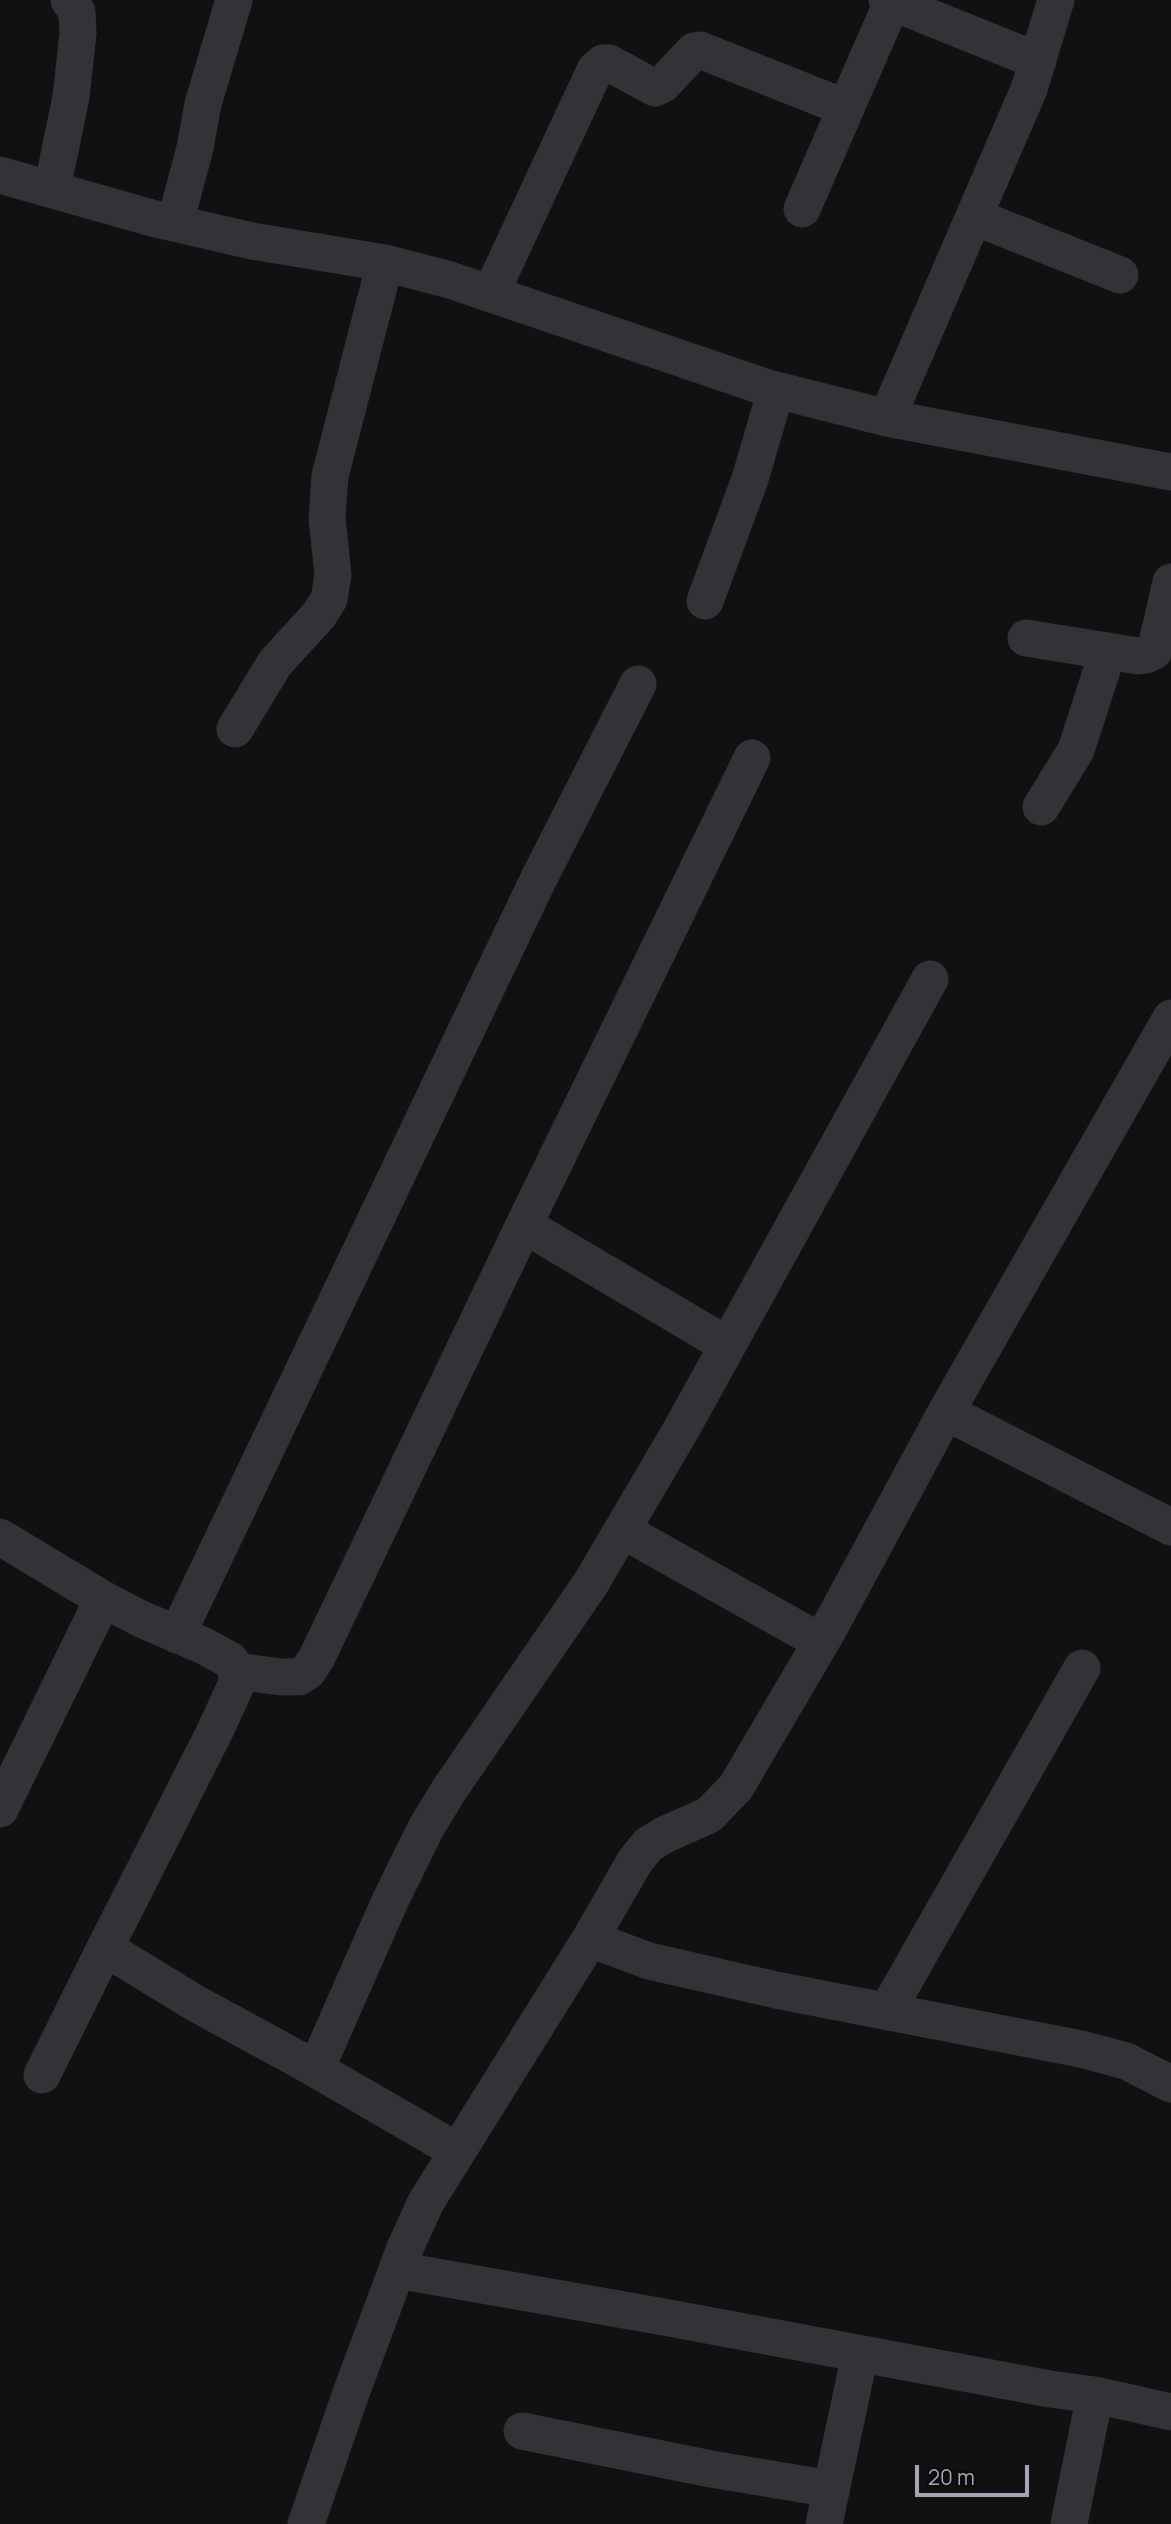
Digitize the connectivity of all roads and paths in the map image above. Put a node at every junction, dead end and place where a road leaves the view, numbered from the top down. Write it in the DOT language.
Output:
graph roads {
  1 [pos="69,0"];
  2 [pos="234,0"];
  3 [pos="1056,0"];
  4 [pos="891,1"];
  5 [pos="1038,61"];
  6 [pos="846,108"];
  7 [pos="0,175"];
  8 [pos="52,189"];
  9 [pos="802,209"];
  10 [pos="975,217"];
  11 [pos="175,223"];
  12 [pos="385,263"];
  13 [pos="1120,275"];
  14 [pos="491,293"];
  15 [pos="776,390"];
  16 [pos="887,418"];
  17 [pos="1171,472"];
  18 [pos="1171,582"];
  19 [pos="705,601"];
  20 [pos="1026,638"];
  21 [pos="1108,651"];
  22 [pos="638,684"];
  23 [pos="234,729"];
  24 [pos="752,758"];
  25 [pos="1041,807"];
  26 [pos="930,979"];
  27 [pos="1171,1018"];
  28 [pos="524,1225"];
  29 [pos="727,1346"];
  30 [pos="946,1412"];
  31 [pos="1169,1520"];
  32 [pos="622,1530"];
  33 [pos="0,1537"];
  34 [pos="103,1599"];
  35 [pos="177,1635"];
  36 [pos="821,1642"];
  37 [pos="1082,1668"];
  38 [pos="237,1671"];
  39 [pos="0,1809"];
  40 [pos="590,1939"];
  41 [pos="105,1948"];
  42 [pos="887,2011"];
  43 [pos="316,2069"];
  44 [pos="42,2075"];
  45 [pos="1171,2084"];
  46 [pos="457,2151"];
  47 [pos="397,2270"];
  48 [pos="860,2354"];
  49 [pos="1095,2395"];
  50 [pos="1171,2412"];
  51 [pos="522,2431"];
  52 [pos="831,2489"];
  53 [pos="306,2524"];
  54 [pos="824,2524"];
  55 [pos="1069,2524"];
  1 -- 8 [label="street"];
  2 -- 11 [label="street"];
  3 -- 5 [label="street"];
  4 -- 5 [label="street"];
  4 -- 6 [label="street"];
  5 -- 10 [label="street"];
  6 -- 9 [label="street"];
  6 -- 14 [label="street"];
  7 -- 8 [label="street"];
  8 -- 11 [label="street"];
  10 -- 13 [label="street"];
  10 -- 16 [label="street"];
  11 -- 12 [label="street"];
  12 -- 14 [label="street"];
  12 -- 23 [label="street"];
  14 -- 15 [label="street"];
  15 -- 16 [label="street"];
  15 -- 19 [label="street"];
  16 -- 17 [label="street"];
  18 -- 21 [label="street"];
  20 -- 21 [label="street"];
  21 -- 25 [label="street"];
  22 -- 35 [label="street"];
  24 -- 28 [label="street"];
  26 -- 29 [label="street"];
  27 -- 30 [label="street"];
  28 -- 29 [label="street"];
  28 -- 38 [label="street"];
  29 -- 32 [label="street"];
  30 -- 31 [label="street"];
  30 -- 36 [label="street"];
  32 -- 36 [label="street"];
  32 -- 43 [label="street"];
  33 -- 34 [label="street"];
  34 -- 35 [label="street"];
  34 -- 39 [label="street"];
  35 -- 38 [label="street"];
  36 -- 40 [label="street"];
  37 -- 42 [label="street"];
  38 -- 41 [label="street"];
  40 -- 42 [label="street"];
  40 -- 46 [label="street"];
  41 -- 43 [label="street"];
  41 -- 44 [label="street"];
  42 -- 45 [label="street"];
  43 -- 46 [label="street"];
  46 -- 47 [label="street"];
  47 -- 48 [label="street"];
  47 -- 53 [label="street"];
  48 -- 49 [label="street"];
  48 -- 52 [label="street"];
  49 -- 50 [label="street"];
  49 -- 55 [label="street"];
  51 -- 52 [label="street"];
  52 -- 54 [label="street"];
}
